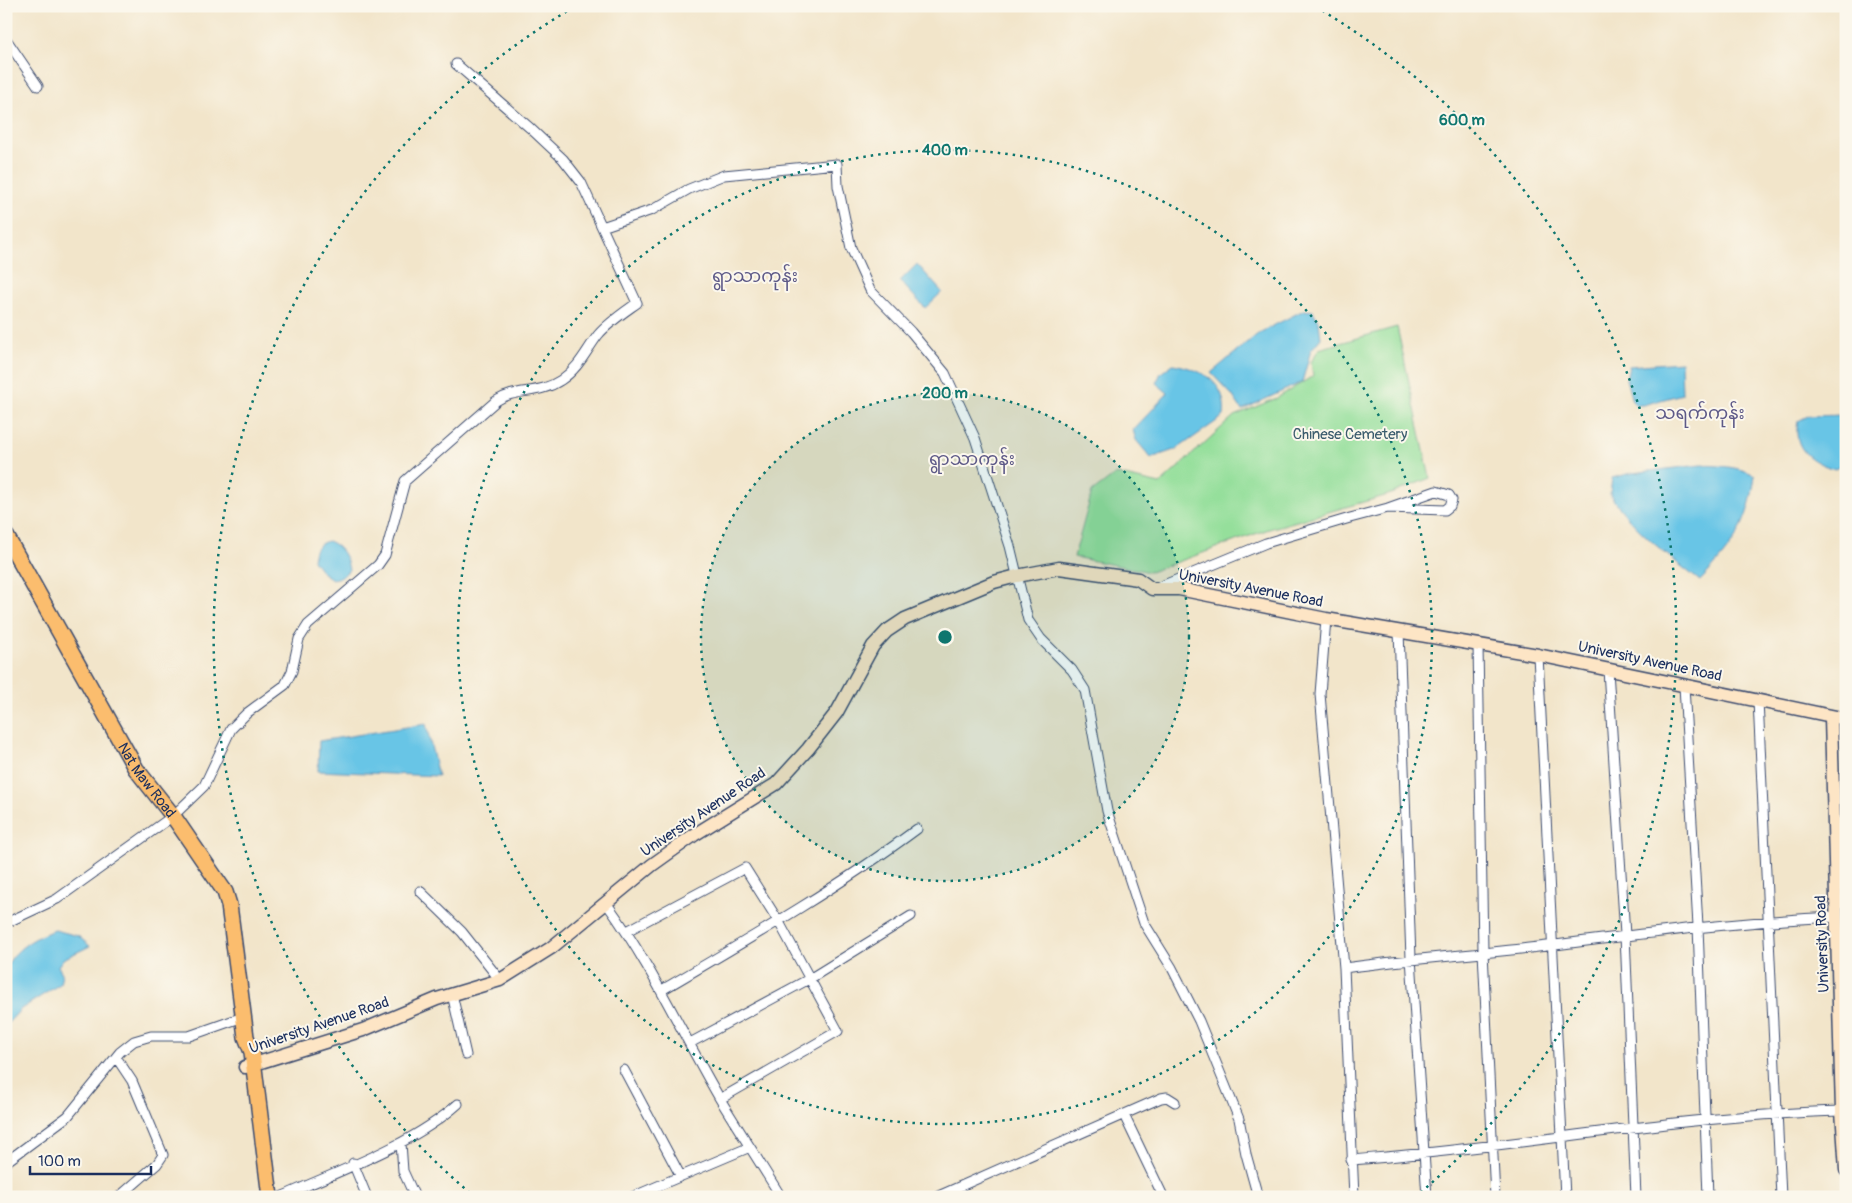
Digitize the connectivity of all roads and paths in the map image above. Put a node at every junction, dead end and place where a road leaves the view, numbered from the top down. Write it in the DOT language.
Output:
graph roads {
  1 [pos="6,38"];
  2 [pos="456,64"];
  3 [pos="38,86"];
  4 [pos="602,227"];
  5 [pos="1388,508"];
  6 [pos="6,536"];
  7 [pos="1017,576"];
  8 [pos="1152,589"];
  9 [pos="1326,619"];
  10 [pos="1399,631"];
  11 [pos="1478,645"];
  12 [pos="1538,655"];
  13 [pos="1608,670"];
  14 [pos="1684,686"];
  15 [pos="1758,700"];
  16 [pos="1831,718"];
  17 [pos="1846,719"];
  18 [pos="173,816"];
  19 [pos="918,829"];
  20 [pos="420,891"];
  21 [pos="607,904"];
  22 [pos="911,916"];
  23 [pos="1837,917"];
  24 [pos="1767,920"];
  25 [pos="779,922"];
  26 [pos="6,923"];
  27 [pos="1698,926"];
  28 [pos="627,931"];
  29 [pos="1625,935"];
  30 [pos="1553,945"];
  31 [pos="1483,952"];
  32 [pos="1411,958"];
  33 [pos="1344,968"];
  34 [pos="811,978"];
  35 [pos="500,980"];
  36 [pos="662,990"];
  37 [pos="452,994"];
  38 [pos="243,1017"];
  39 [pos="690,1043"];
  40 [pos="466,1055"];
  41 [pos="116,1057"];
  42 [pos="1844,1064"];
  43 [pos="249,1066"];
  44 [pos="624,1070"];
  45 [pos="720,1099"];
  46 [pos="1175,1102"];
  47 [pos="458,1104"];
  48 [pos="1842,1111"];
  49 [pos="1776,1112"];
  50 [pos="1124,1115"];
  51 [pos="1704,1120"];
  52 [pos="1631,1127"];
  53 [pos="1561,1136"];
  54 [pos="400,1142"];
  55 [pos="750,1147"];
  56 [pos="1491,1147"];
  57 [pos="1424,1154"];
  58 [pos="1351,1160"];
  59 [pos="6,1162"];
  60 [pos="353,1163"];
  61 [pos="1846,1170"];
  62 [pos="680,1175"];
  63 [pos="1162,1194"];
  64 [pos="119,1197"];
  65 [pos="262,1197"];
  66 [pos="270,1197"];
  67 [pos="281,1197"];
  68 [pos="367,1197"];
  69 [pos="415,1197"];
  70 [pos="632,1197"];
  71 [pos="781,1197"];
  72 [pos="936,1197"];
  73 [pos="1258,1197"];
  74 [pos="1354,1197"];
  75 [pos="1427,1197"];
  76 [pos="1495,1197"];
  77 [pos="1565,1197"];
  78 [pos="1636,1197"];
  79 [pos="1708,1197"];
  80 [pos="1781,1197"];
  1 -- 3 [label="street"];
  2 -- 4 [label="street"];
  4 -- 7 [label="street"];
  4 -- 18 [label="street"];
  5 -- 5 [label="street"];
  5 -- 8 [label="street"];
  6 -- 18 [label="main road, Nat Maw Road"];
  7 -- 8 [label="main road, University Avenue Road"];
  7 -- 21 [label="main road, University Avenue Road"];
  7 -- 73 [label="street"];
  8 -- 9 [label="main road, University Avenue Road"];
  9 -- 10 [label="main road, University Avenue Road"];
  9 -- 33 [label="street"];
  10 -- 11 [label="main road, University Avenue Road"];
  10 -- 32 [label="street"];
  11 -- 12 [label="main road, University Avenue Road"];
  11 -- 31 [label="street"];
  12 -- 13 [label="main road, University Avenue Road"];
  12 -- 30 [label="street"];
  13 -- 14 [label="main road, University Avenue Road"];
  13 -- 29 [label="street"];
  14 -- 15 [label="main road, University Avenue Road"];
  14 -- 27 [label="street"];
  15 -- 16 [label="main road, University Avenue Road"];
  15 -- 24 [label="street"];
  16 -- 17 [label="main road, University Avenue Road"];
  16 -- 23 [label="main road, University Road"];
  18 -- 26 [label="street"];
  18 -- 38 [label="main road, Nat Maw Road"];
  19 -- 25 [label="street"];
  20 -- 35 [label="street"];
  21 -- 28 [label="street"];
  21 -- 35 [label="main road, University Avenue Road"];
  22 -- 34 [label="street"];
  23 -- 24 [label="street"];
  23 -- 42 [label="main road, University Road"];
  24 -- 27 [label="street"];
  24 -- 49 [label="street"];
  25 -- 28 [label="street"];
  25 -- 34 [label="street"];
  25 -- 36 [label="street"];
  27 -- 29 [label="street"];
  27 -- 51 [label="street"];
  28 -- 36 [label="street"];
  29 -- 30 [label="street"];
  29 -- 52 [label="street"];
  30 -- 31 [label="street"];
  30 -- 53 [label="street"];
  31 -- 32 [label="street"];
  31 -- 56 [label="street"];
  32 -- 33 [label="street"];
  32 -- 57 [label="street"];
  33 -- 58 [label="street"];
  34 -- 39 [label="street"];
  34 -- 45 [label="street"];
  35 -- 37 [label="main road, University Avenue Road"];
  36 -- 39 [label="street"];
  37 -- 40 [label="street"];
  37 -- 43 [label="main road, University Avenue Road"];
  38 -- 41 [label="street"];
  38 -- 43 [label="main road, Nat Maw Road"];
  39 -- 45 [label="street"];
  41 -- 59 [label="street"];
  41 -- 64 [label="street"];
  42 -- 48 [label="main road, University Road"];
  43 -- 65 [label="main road, Nat Maw Road"];
  43 -- 66 [label="main road, Nat Maw Road"];
  44 -- 62 [label="street"];
  45 -- 55 [label="street"];
  46 -- 50 [label="street"];
  47 -- 54 [label="street"];
  48 -- 49 [label="street"];
  48 -- 61 [label="main road, University Road"];
  49 -- 51 [label="street"];
  49 -- 80 [label="street"];
  50 -- 63 [label="street"];
  50 -- 72 [label="street"];
  51 -- 52 [label="street"];
  51 -- 79 [label="street"];
  52 -- 53 [label="street"];
  52 -- 78 [label="street"];
  53 -- 56 [label="street"];
  53 -- 77 [label="street"];
  54 -- 60 [label="street"];
  54 -- 69 [label="street"];
  55 -- 62 [label="street"];
  55 -- 71 [label="street"];
  56 -- 57 [label="street"];
  56 -- 76 [label="street"];
  57 -- 58 [label="street"];
  57 -- 75 [label="street"];
  58 -- 74 [label="street"];
  60 -- 67 [label="street"];
  60 -- 68 [label="street"];
  62 -- 70 [label="street"];
}
